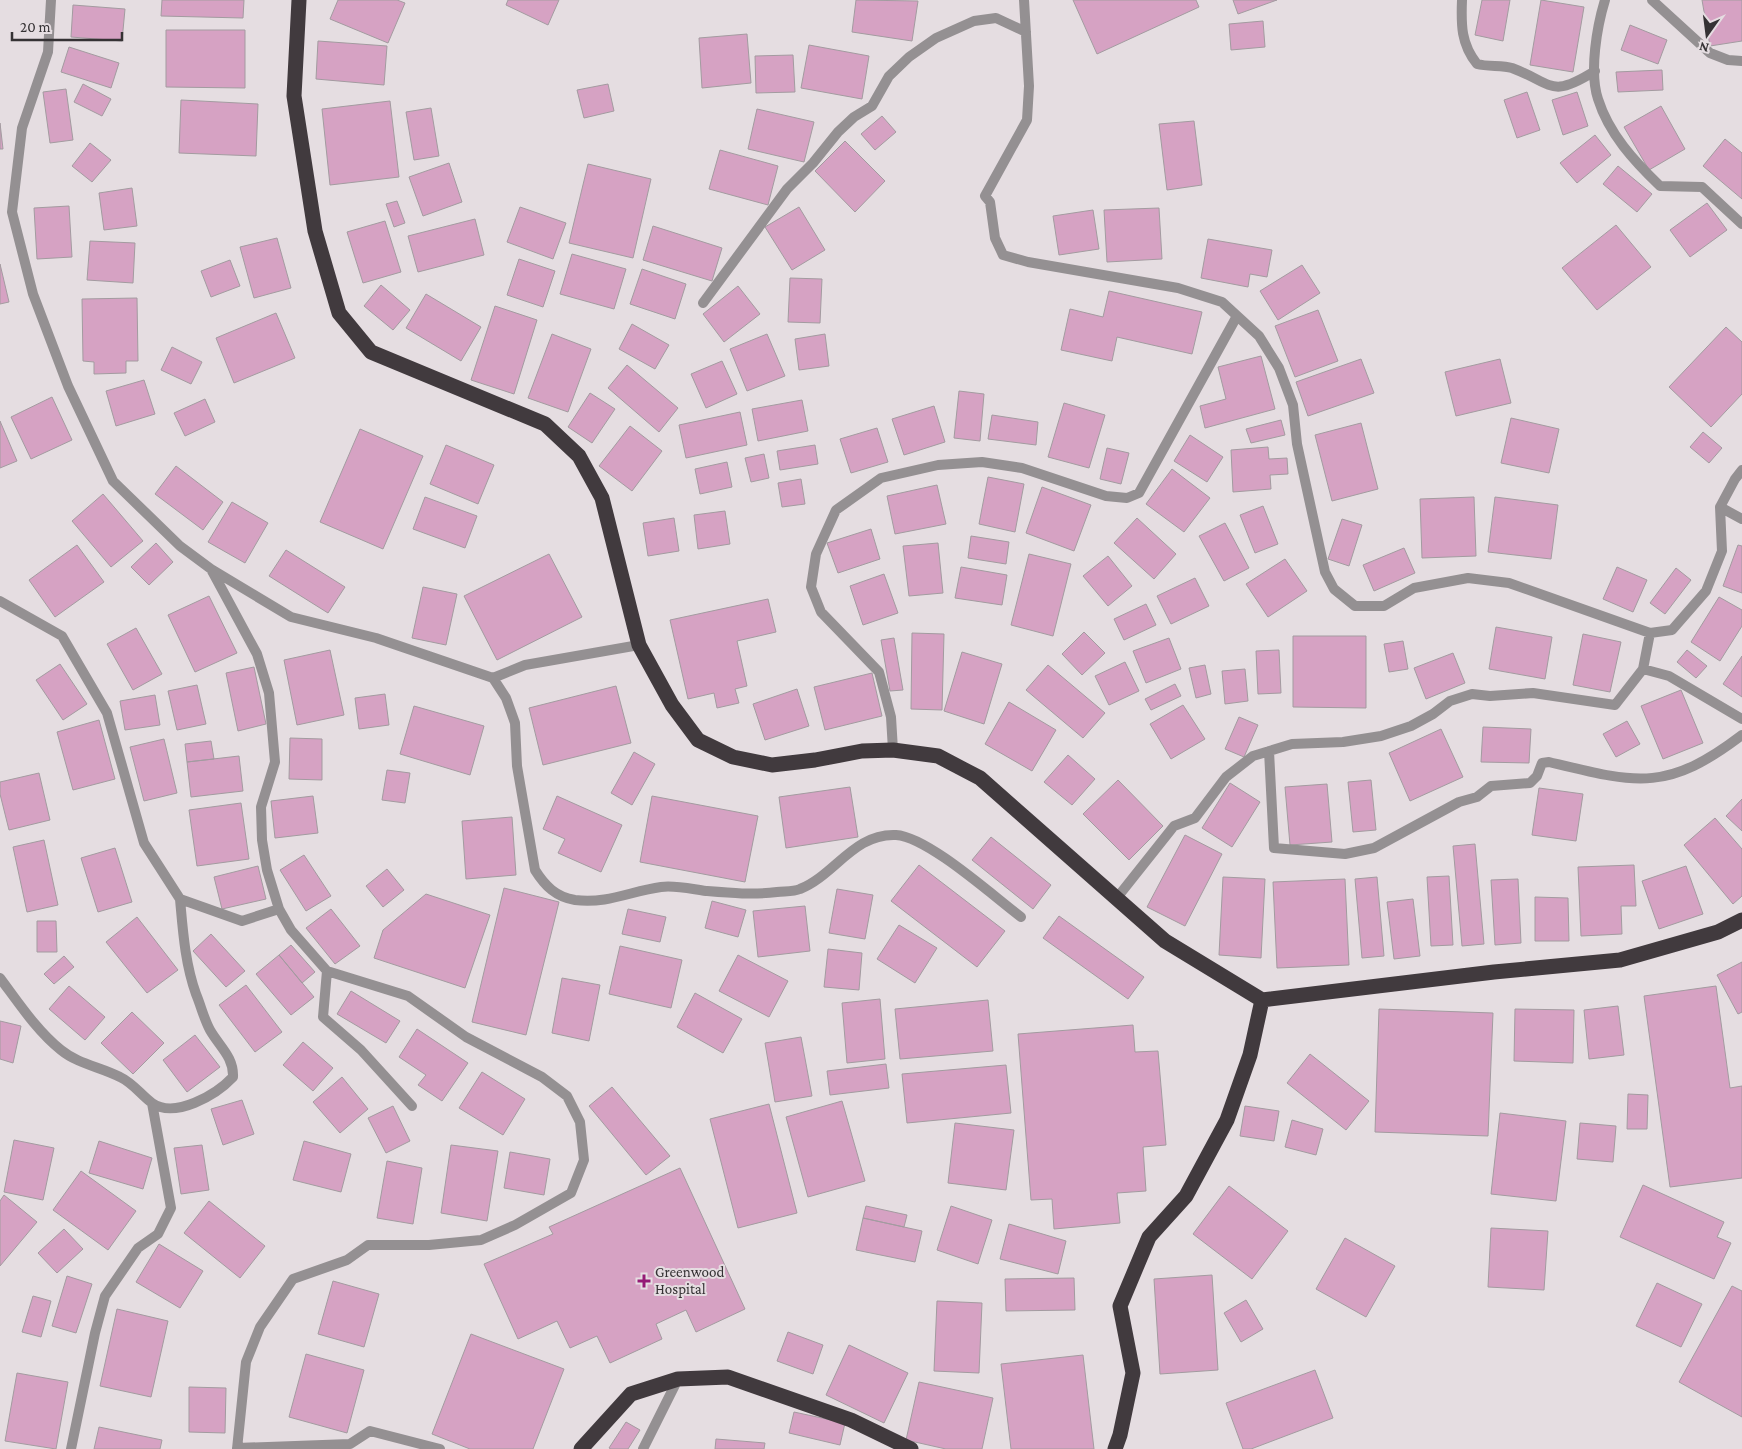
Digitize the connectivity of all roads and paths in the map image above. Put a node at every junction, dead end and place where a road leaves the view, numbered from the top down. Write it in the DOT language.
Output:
graph roads {
  1 [pos="51,0"];
  2 [pos="299,0"];
  3 [pos="1024,0"];
  4 [pos="1462,0"];
  5 [pos="1605,0"];
  6 [pos="1652,0"];
  7 [pos="1026,32"];
  8 [pos="1742,61"];
  9 [pos="1595,71"];
  10 [pos="1742,224"];
  11 [pos="703,303"];
  12 [pos="1237,316"];
  13 [pos="1742,470"];
  14 [pos="1720,507"];
  15 [pos="1742,518"];
  16 [pos="212,569"];
  17 [pos="0,601"];
  18 [pos="1650,632"];
  19 [pos="639,644"];
  20 [pos="1643,669"];
  21 [pos="493,678"];
  22 [pos="1742,719"];
  23 [pos="1742,735"];
  24 [pos="893,750"];
  25 [pos="1269,751"];
  26 [pos="1116,899"];
  27 [pos="180,900"];
  28 [pos="279,908"];
  29 [pos="1021,917"];
  30 [pos="1742,920"];
  31 [pos="327,971"];
  32 [pos="0,978"];
  33 [pos="1262,1000"];
  34 [pos="152,1103"];
  35 [pos="412,1106"];
  36 [pos="678,1379"];
  37 [pos="71,1449"];
  38 [pos="237,1449"];
  39 [pos="440,1449"];
  40 [pos="581,1449"];
  41 [pos="643,1449"];
  42 [pos="911,1449"];
  43 [pos="1115,1449"];
  1 -- 16 [label="street"];
  2 -- 19 [label="highway"];
  3 -- 7 [label="street"];
  4 -- 9 [label="street"];
  5 -- 9 [label="street"];
  6 -- 8 [label="street"];
  7 -- 11 [label="street"];
  7 -- 12 [label="street"];
  9 -- 10 [label="street"];
  12 -- 18 [label="street"];
  12 -- 24 [label="street"];
  13 -- 14 [label="street"];
  14 -- 15 [label="street"];
  14 -- 18 [label="street"];
  16 -- 21 [label="street"];
  16 -- 28 [label="street"];
  17 -- 27 [label="street"];
  18 -- 20 [label="street"];
  19 -- 21 [label="street"];
  19 -- 24 [label="highway"];
  20 -- 22 [label="street"];
  20 -- 25 [label="street"];
  21 -- 29 [label="street"];
  23 -- 25 [label="street"];
  24 -- 26 [label="highway"];
  25 -- 26 [label="street"];
  26 -- 33 [label="highway"];
  27 -- 28 [label="street"];
  27 -- 34 [label="street"];
  28 -- 31 [label="street"];
  30 -- 33 [label="highway"];
  31 -- 35 [label="street"];
  31 -- 38 [label="street"];
  32 -- 34 [label="street"];
  33 -- 43 [label="highway"];
  34 -- 37 [label="street"];
  36 -- 40 [label="highway"];
  36 -- 41 [label="street"];
  36 -- 42 [label="highway"];
  38 -- 39 [label="street"];
}
